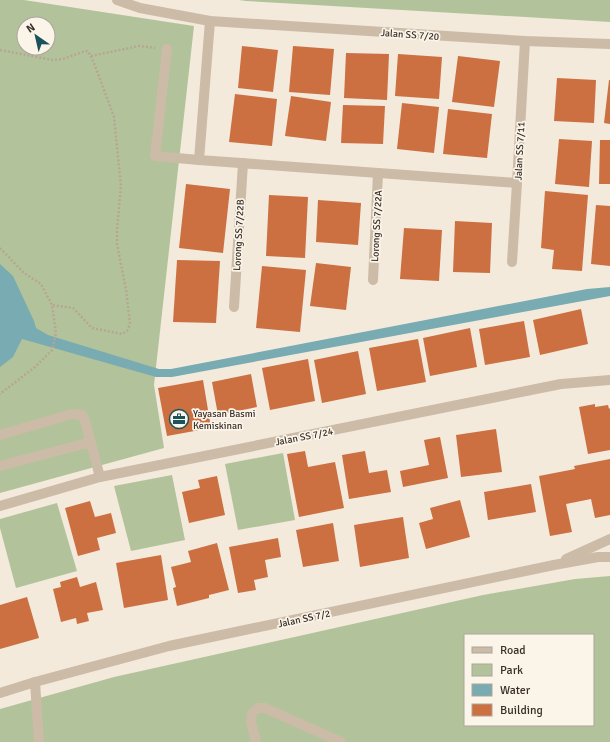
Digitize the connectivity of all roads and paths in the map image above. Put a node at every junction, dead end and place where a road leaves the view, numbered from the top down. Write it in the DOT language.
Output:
graph roads {
  1 [pos="116,0"];
  2 [pos="210,21"];
  3 [pos="525,41"];
  4 [pos="610,44"];
  5 [pos="0,50"];
  6 [pos="167,50"];
  7 [pos="91,56"];
  8 [pos="199,160"];
  9 [pos="243,163"];
  10 [pos="378,173"];
  11 [pos="517,183"];
  12 [pos="0,248"];
  13 [pos="512,262"];
  14 [pos="373,280"];
  15 [pos="52,305"];
  16 [pos="234,307"];
  17 [pos="610,380"];
  18 [pos="0,394"];
  19 [pos="0,435"];
  20 [pos="91,442"];
  21 [pos="0,466"];
  22 [pos="100,477"];
  23 [pos="0,506"];
  24 [pos="610,539"];
  25 [pos="610,557"];
  26 [pos="554,565"];
  27 [pos="35,682"];
  28 [pos="0,693"];
  29 [pos="40,742"];
  30 [pos="256,742"];
  31 [pos="341,742"];
  1 -- 2 [label="street, Jalan SS 7/20"];
  2 -- 3 [label="street, Jalan SS 7/20"];
  2 -- 8 [label="street"];
  3 -- 4 [label="street, Jalan SS 7/20"];
  3 -- 11 [label="street, Jalan SS 7/11"];
  5 -- 7 [label="path"];
  6 -- 7 [label="path"];
  6 -- 8 [label="street"];
  7 -- 15 [label="path"];
  8 -- 9 [label="street"];
  9 -- 10 [label="street"];
  9 -- 16 [label="street, Lorong SS 7/22B"];
  10 -- 11 [label="street"];
  10 -- 14 [label="street, Lorong SS 7/22A"];
  11 -- 13 [label="street, Jalan SS 7/11"];
  12 -- 15 [label="path"];
  15 -- 18 [label="path"];
  17 -- 22 [label="street, Jalan SS 7/24"];
  19 -- 20 [label="street"];
  20 -- 21 [label="street"];
  20 -- 22 [label="street"];
  22 -- 23 [label="street, Jalan SS 7/24"];
  24 -- 26 [label="street"];
  25 -- 26 [label="street, Jalan SS 7/2"];
  26 -- 27 [label="street, Jalan SS 7/2"];
  27 -- 28 [label="street, Jalan SS 7/2"];
  27 -- 29 [label="street"];
  30 -- 31 [label="street"];
}
